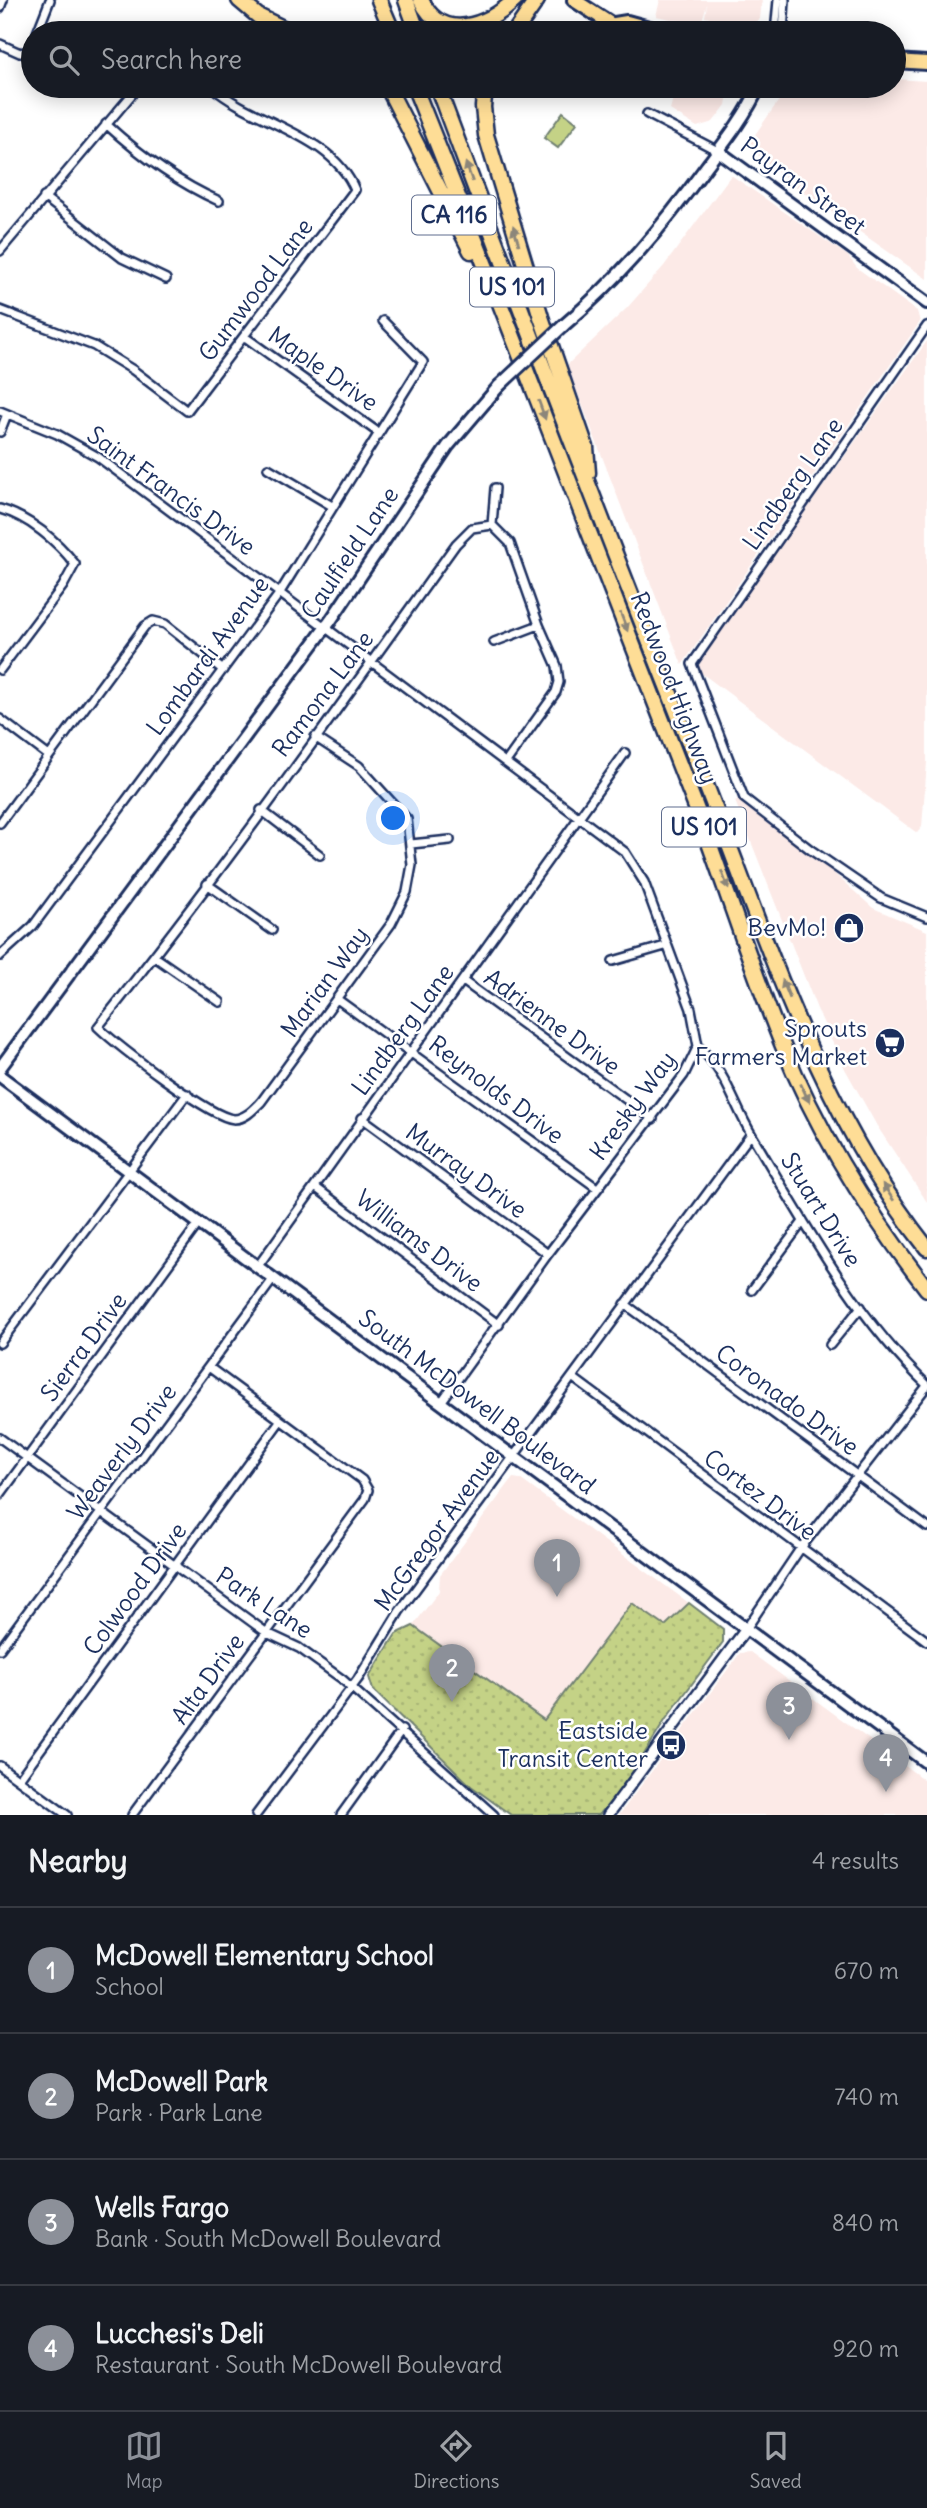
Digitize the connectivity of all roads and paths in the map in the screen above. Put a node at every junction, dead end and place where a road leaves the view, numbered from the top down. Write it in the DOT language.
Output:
graph roads {
  1 [pos="3,0"];
  2 [pos="50,0"];
  3 [pos="239,0"];
  4 [pos="379,0"];
  5 [pos="406,0"];
  6 [pos="421,0"];
  7 [pos="515,0"];
  8 [pos="537,0"];
  9 [pos="574,0"];
  10 [pos="778,0"];
  11 [pos="785,0"];
  12 [pos="0,8"];
  13 [pos="42,21"];
  14 [pos="268,21"];
  15 [pos="388,21"];
  16 [pos="414,21"];
  17 [pos="436,21"];
  18 [pos="487,21"];
  19 [pos="522,21"];
  20 [pos="607,21"];
  21 [pos="776,21"];
  22 [pos="784,21"];
  23 [pos="0,44"];
  24 [pos="21,53"];
  25 [pos="906,62"];
  26 [pos="927,63"];
  27 [pos="129,98"];
  28 [pos="226,98"];
  29 [pos="393,98"];
  30 [pos="419,98"];
  31 [pos="443,98"];
  32 [pos="484,98"];
  33 [pos="751,98"];
  34 [pos="647,114"];
  35 [pos="106,124"];
  36 [pos="718,151"];
  37 [pos="44,197"];
  38 [pos="219,201"];
  39 [pos="0,251"];
  40 [pos="166,279"];
  41 [pos="927,303"];
  42 [pos="0,310"];
  43 [pos="383,321"];
  44 [pos="927,326"];
  45 [pos="245,337"];
  46 [pos="518,346"];
  47 [pos="3,413"];
  48 [pos="0,432"];
  49 [pos="379,433"];
  50 [pos="268,468"];
  51 [pos="495,488"];
  52 [pos="589,488"];
  53 [pos="332,506"];
  54 [pos="0,509"];
  55 [pos="492,524"];
  56 [pos="279,594"];
  57 [pos="539,625"];
  58 [pos="324,629"];
  59 [pos="495,642"];
  60 [pos="371,663"];
  61 [pos="0,670"];
  62 [pos="223,670"];
  63 [pos="0,719"];
  64 [pos="315,737"];
  65 [pos="625,753"];
  66 [pos="49,756"];
  67 [pos="506,762"];
  68 [pos="261,810"];
  69 [pos="581,817"];
  70 [pos="0,823"];
  71 [pos="450,840"];
  72 [pos="411,844"];
  73 [pos="320,855"];
  74 [pos="207,884"];
  75 [pos="927,917"];
  76 [pos="272,930"];
  77 [pos="0,945"];
  78 [pos="666,946"];
  79 [pos="2,954"];
  80 [pos="155,957"];
  81 [pos="613,961"];
  82 [pos="463,981"];
  83 [pos="337,999"];
  84 [pos="220,1002"];
  85 [pos="698,1046"];
  86 [pos="411,1051"];
  87 [pos="0,1068"];
  88 [pos="0,1076"];
  89 [pos="187,1094"];
  90 [pos="362,1118"];
  91 [pos="653,1119"];
  92 [pos="751,1134"];
  93 [pos="130,1172"];
  94 [pos="315,1187"];
  95 [pos="597,1188"];
  96 [pos="199,1223"];
  97 [pos="802,1223"];
  98 [pos="927,1248"];
  99 [pos="548,1254"];
  100 [pos="258,1266"];
  101 [pos="274,1278"];
  102 [pos="927,1289"];
  103 [pos="752,1290"];
  104 [pos="625,1304"];
  105 [pos="861,1307"];
  106 [pos="499,1325"];
  107 [pos="0,1343"];
  108 [pos="830,1345"];
  109 [pos="209,1368"];
  110 [pos="572,1377"];
  111 [pos="927,1386"];
  112 [pos="442,1401"];
  113 [pos="280,1421"];
  114 [pos="0,1438"];
  115 [pos="514,1457"];
  116 [pos="27,1458"];
  117 [pos="857,1475"];
  118 [pos="0,1494"];
  119 [pos="102,1512"];
  120 [pos="927,1527"];
  121 [pos="800,1549"];
  122 [pos="177,1566"];
  123 [pos="746,1629"];
  124 [pos="267,1633"];
  125 [pos="927,1641"];
  126 [pos="0,1649"];
  127 [pos="351,1687"];
  128 [pos="401,1731"];
  129 [pos="927,1763"];
  130 [pos="0,1766"];
  131 [pos="19,1779"];
  132 [pos="67,1815"];
  133 [pos="132,1815"];
  134 [pos="256,1815"];
  135 [pos="341,1815"];
  136 [pos="494,1815"];
  137 [pos="608,1815"];
  1 -- 12 [label="street"];
  2 -- 13 [label="street"];
  3 -- 14 [label="highway"];
  4 -- 15 [label="highway"];
  5 -- 16 [label="highway"];
  6 -- 17 [label="highway"];
  7 -- 18 [label="highway"];
  8 -- 19 [label="highway"];
  9 -- 20 [label="main road"];
  10 -- 21 [label="street"];
  11 -- 22 [label="street"];
  23 -- 24 [label="street"];
  25 -- 26 [label="main road"];
  27 -- 35 [label="street"];
  28 -- 45 [label="street, Gumwood Lane"];
  29 -- 46 [label="highway, CA 116"];
  30 -- 46 [label="highway, Redwood Highway / US 101"];
  52 -- 31 [label="highway, Redwood Highway / US 101, one-way"];
  52 -- 32 [label="highway, CA 116, one-way"];
  33 -- 36 [label="main road, Caulfield Lane"];
  34 -- 36 [label="street, Payran Street"];
  35 -- 37 [label="street"];
  35 -- 38 [label="street"];
  36 -- 41 [label="main road, Payran Street"];
  36 -- 58 [label="main road, Caulfield Lane, bridge"];
  37 -- 39 [label="street"];
  37 -- 40 [label="street"];
  42 -- 45 [label="street, Gumwood Lane"];
  43 -- 49 [label="street, Lombardi Avenue"];
  44 -- 75 [label="street, Lindberg Lane"];
  45 -- 49 [label="street, Maple Drive"];
  46 -- 102 [label="highway, Redwood Highway / US 101, one-way"];
  47 -- 48 [label="street"];
  47 -- 56 [label="street, Saint Francis Drive"];
  49 -- 53 [label="street, Lombardi Avenue"];
  50 -- 53 [label="street"];
  51 -- 55 [label="street"];
  98 -- 52 [label="highway, Redwood Highway / US 101, one-way"];
  53 -- 56 [label="street, Lombardi Avenue"];
  54 -- 61 [label="street"];
  55 -- 57 [label="street"];
  55 -- 60 [label="street, Ramona Lane"];
  56 -- 58 [label="street, Saint Francis Drive"];
  56 -- 62 [label="street, Lombardi Avenue"];
  57 -- 59 [label="street"];
  57 -- 67 [label="street"];
  58 -- 60 [label="street, Saint Francis Drive"];
  58 -- 87 [label="main road, Caulfield Lane"];
  60 -- 64 [label="street, Ramona Lane"];
  60 -- 67 [label="street, Saint Francis Drive"];
  62 -- 66 [label="street"];
  62 -- 79 [label="street, Lombardi Avenue"];
  63 -- 66 [label="street"];
  64 -- 68 [label="street, Ramona Lane"];
  64 -- 72 [label="street, Marian Way"];
  65 -- 69 [label="street, Lindberg Lane"];
  66 -- 70 [label="street"];
  67 -- 69 [label="street, Saint Francis Drive"];
  68 -- 73 [label="street"];
  68 -- 74 [label="street, Ramona Lane"];
  69 -- 78 [label="street, Kresky Way"];
  69 -- 82 [label="street, Lindberg Lane"];
  71 -- 72 [label="street"];
  72 -- 83 [label="street, Marian Way"];
  74 -- 76 [label="street"];
  74 -- 80 [label="street, Ramona Lane"];
  77 -- 79 [label="street"];
  78 -- 81 [label="street"];
  78 -- 85 [label="street, Kresky Way"];
  80 -- 84 [label="street"];
  80 -- 89 [label="street, Ramona Lane"];
  82 -- 86 [label="street, Lindberg Lane"];
  82 -- 91 [label="street, Adrienne Drive"];
  83 -- 86 [label="street, Reynolds Drive"];
  83 -- 89 [label="street, Marian Way"];
  85 -- 91 [label="street, Kresky Way"];
  85 -- 92 [label="street, Stuart Drive"];
  86 -- 90 [label="street, Lindberg Lane"];
  86 -- 95 [label="street, Reynolds Drive"];
  88 -- 93 [label="main road, South McDowell Boulevard"];
  89 -- 93 [label="street"];
  90 -- 94 [label="street, Lindberg Lane"];
  90 -- 99 [label="street, Murray Drive"];
  91 -- 95 [label="street, Kresky Way"];
  92 -- 97 [label="street, Stuart Drive"];
  92 -- 104 [label="street, McGregor Avenue"];
  93 -- 96 [label="main road, South McDowell Boulevard"];
  93 -- 107 [label="street"];
  94 -- 100 [label="street, Lindberg Lane"];
  94 -- 106 [label="street, Williams Drive"];
  95 -- 99 [label="street, Kresky Way"];
  96 -- 100 [label="main road, South McDowell Boulevard"];
  96 -- 116 [label="street, Sierra Drive"];
  97 -- 103 [label="street"];
  97 -- 105 [label="street, Stuart Drive"];
  99 -- 106 [label="street, Kresky Way"];
  100 -- 101 [label="main road, South McDowell Boulevard"];
  101 -- 109 [label="street, Weaverly Drive"];
  101 -- 112 [label="main road, South McDowell Boulevard"];
  104 -- 110 [label="street, McGregor Avenue"];
  104 -- 117 [label="street, Coronado Drive"];
  105 -- 108 [label="street"];
  105 -- 111 [label="street, Stuart Drive"];
  106 -- 112 [label="street, Kresky Way"];
  109 -- 113 [label="street, Alta Drive"];
  109 -- 119 [label="street, Weaverly Drive"];
  110 -- 115 [label="street, McGregor Avenue"];
  110 -- 121 [label="street, Cortez Drive"];
  111 -- 117 [label="street"];
  112 -- 115 [label="main road, South McDowell Boulevard"];
  113 -- 122 [label="street, Colwood Drive"];
  113 -- 124 [label="street, Alta Drive"];
  114 -- 116 [label="street, Park Lane"];
  115 -- 123 [label="main road, South McDowell Boulevard"];
  115 -- 127 [label="street, McGregor Avenue"];
  116 -- 118 [label="street, Sierra Drive"];
  116 -- 119 [label="street, Park Lane"];
  117 -- 120 [label="street, Coronado Drive"];
  117 -- 121 [label="street"];
  119 -- 122 [label="street, Park Lane"];
  119 -- 126 [label="street, Weaverly Drive"];
  121 -- 123 [label="street"];
  121 -- 125 [label="street, Cortez Drive"];
  122 -- 124 [label="street, Park Lane"];
  122 -- 131 [label="street, Colwood Drive"];
  123 -- 129 [label="main road, South McDowell Boulevard"];
  123 -- 137 [label="street"];
  124 -- 127 [label="street, Park Lane"];
  124 -- 133 [label="street, Alta Drive"];
  127 -- 128 [label="street, Park Lane"];
  127 -- 134 [label="street, McGregor Avenue"];
  128 -- 135 [label="street"];
  128 -- 136 [label="street, Park Lane"];
  130 -- 131 [label="street"];
  131 -- 132 [label="street"];
}
